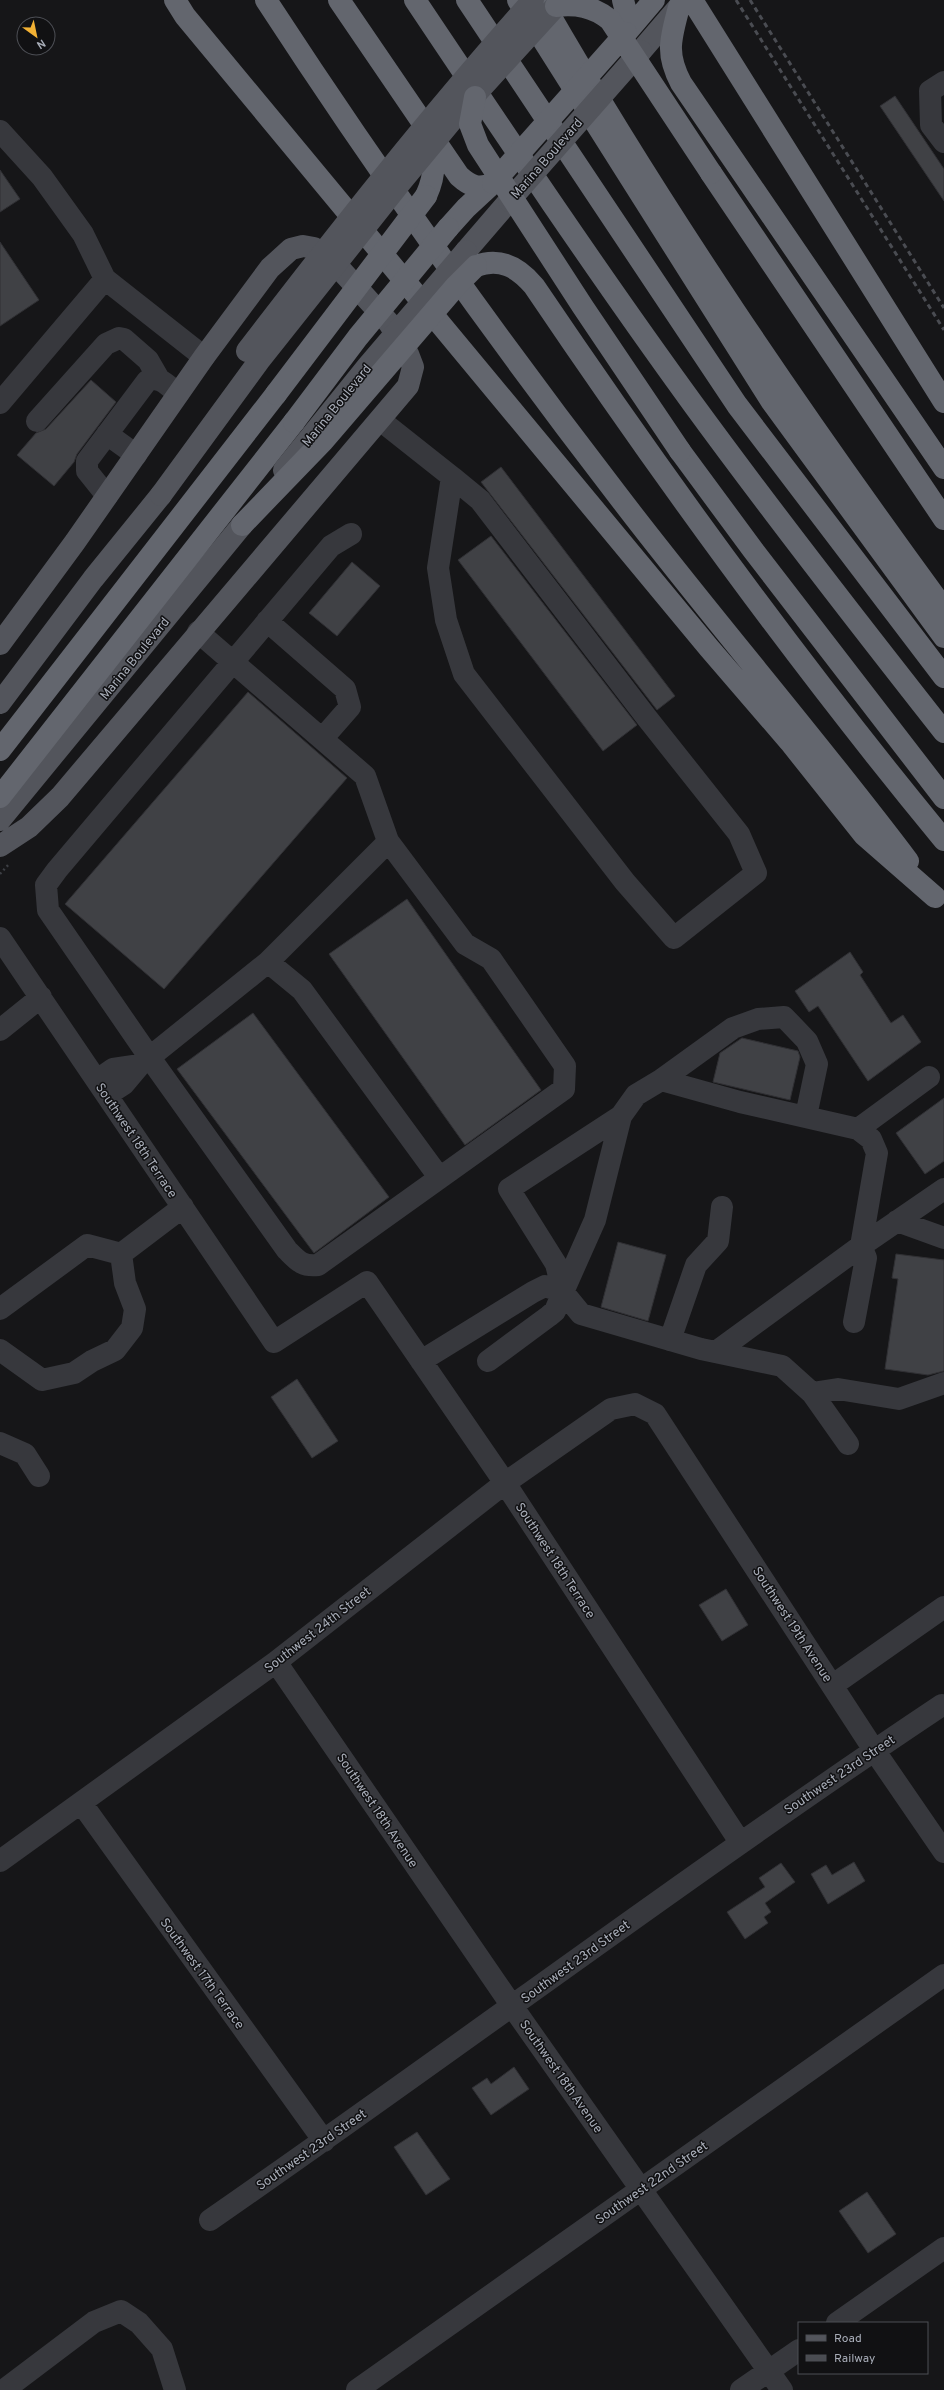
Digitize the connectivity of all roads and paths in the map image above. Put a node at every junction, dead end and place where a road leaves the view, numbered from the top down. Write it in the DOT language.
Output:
graph roads {
  1 [pos="175,0"];
  2 [pos="266,0"];
  3 [pos="339,0"];
  4 [pos="415,0"];
  5 [pos="518,0"];
  6 [pos="533,0"];
  7 [pos="623,0"];
  8 [pos="653,1"];
  9 [pos="553,2"];
  10 [pos="470,3"];
  11 [pos="681,7"];
  12 [pos="626,33"];
  13 [pos="944,82"];
  14 [pos="475,97"];
  15 [pos="427,129"];
  16 [pos="0,131"];
  17 [pos="944,142"];
  18 [pos="493,183"];
  19 [pos="471,259"];
  20 [pos="105,279"];
  21 [pos="204,357"];
  22 [pos="159,379"];
  23 [pos="178,394"];
  24 [pos="944,402"];
  25 [pos="0,404"];
  26 [pos="380,420"];
  27 [pos="37,421"];
  28 [pos="107,434"];
  29 [pos="136,455"];
  30 [pos="944,468"];
  31 [pos="452,477"];
  32 [pos="157,489"];
  33 [pos="107,496"];
  34 [pos="944,519"];
  35 [pos="242,525"];
  36 [pos="351,534"];
  37 [pos="944,609"];
  38 [pos="267,621"];
  39 [pos="198,632"];
  40 [pos="944,636"];
  41 [pos="0,644"];
  42 [pos="232,662"];
  43 [pos="944,677"];
  44 [pos="0,702"];
  45 [pos="944,732"];
  46 [pos="322,739"];
  47 [pos="0,750"];
  48 [pos="0,797"];
  49 [pos="944,798"];
  50 [pos="0,820"];
  51 [pos="944,840"];
  52 [pos="388,842"];
  53 [pos="0,846"];
  54 [pos="940,902"];
  55 [pos="0,938"];
  56 [pos="268,962"];
  57 [pos="41,997"];
  58 [pos="0,1030"];
  59 [pos="145,1062"];
  60 [pos="929,1077"];
  61 [pos="661,1080"];
  62 [pos="102,1088"];
  63 [pos="621,1116"];
  64 [pos="806,1116"];
  65 [pos="858,1129"];
  66 [pos="439,1177"];
  67 [pos="944,1189"];
  68 [pos="183,1207"];
  69 [pos="722,1207"];
  70 [pos="897,1221"];
  71 [pos="944,1238"];
  72 [pos="861,1246"];
  73 [pos="121,1254"];
  74 [pos="563,1292"];
  75 [pos="0,1309"];
  76 [pos="854,1322"];
  77 [pos="670,1340"];
  78 [pos="0,1350"];
  79 [pos="716,1352"];
  80 [pos="421,1361"];
  81 [pos="488,1361"];
  82 [pos="944,1383"];
  83 [pos="812,1392"];
  84 [pos="635,1404"];
  85 [pos="0,1443"];
  86 [pos="848,1444"];
  87 [pos="39,1476"];
  88 [pos="505,1483"];
  89 [pos="944,1607"];
  90 [pos="276,1662"];
  91 [pos="833,1685"];
  92 [pos="942,1705"];
  93 [pos="874,1750"];
  94 [pos="82,1804"];
  95 [pos="740,1842"];
  96 [pos="944,1852"];
  97 [pos="0,1861"];
  98 [pos="944,1975"];
  99 [pos="512,2006"];
  100 [pos="324,2141"];
  101 [pos="642,2189"];
  102 [pos="210,2220"];
  103 [pos="944,2248"];
  104 [pos="838,2322"];
  105 [pos="798,2351"];
  106 [pos="770,2370"];
  107 [pos="4,2390"];
  108 [pos="175,2390"];
  109 [pos="357,2390"];
  110 [pos="741,2390"];
  111 [pos="782,2390"];
  1 -- 54 [label="highway"];
  2 -- 54 [label="highway"];
  3 -- 15 [label="highway"];
  4 -- 45 [label="highway"];
  5 -- 40 [label="highway"];
  6 -- 32 [label="main road, bridge"];
  7 -- 12 [label="highway"];
  8 -- 12 [label="highway"];
  9 -- 14 [label="main road, bridge"];
  9 -- 34 [label="highway, bridge"];
  9 -- 37 [label="highway"];
  10 -- 43 [label="highway"];
  11 -- 19 [label="main road, Marina Boulevard, bridge"];
  11 -- 24 [label="highway"];
  11 -- 30 [label="highway"];
  12 -- 18 [label="highway, bridge"];
  13 -- 17 [label="street"];
  14 -- 32 [label="main road, bridge"];
  14 -- 49 [label="highway, bridge"];
  15 -- 18 [label="highway"];
  15 -- 47 [label="highway, bridge"];
  16 -- 20 [label="street"];
  18 -- 48 [label="highway, bridge"];
  19 -- 35 [label="highway, bridge"];
  19 -- 51 [label="highway"];
  20 -- 21 [label="street"];
  20 -- 25 [label="street"];
  21 -- 23 [label="main road"];
  21 -- 26 [label="main road"];
  22 -- 23 [label="street"];
  22 -- 27 [label="street"];
  22 -- 28 [label="street"];
  23 -- 29 [label="main road"];
  26 -- 31 [label="street"];
  26 -- 39 [label="main road"];
  28 -- 29 [label="street"];
  28 -- 33 [label="street"];
  29 -- 33 [label="main road"];
  31 -- 31 [label="street"];
  32 -- 44 [label="main road"];
  33 -- 41 [label="main road"];
  35 -- 50 [label="main road, Marina Boulevard"];
  36 -- 38 [label="street"];
  38 -- 42 [label="street"];
  38 -- 46 [label="street"];
  39 -- 42 [label="street"];
  39 -- 53 [label="main road"];
  42 -- 46 [label="street"];
  42 -- 59 [label="street"];
  46 -- 52 [label="street"];
  52 -- 56 [label="street"];
  52 -- 66 [label="street"];
  55 -- 57 [label="street, Southwest 18th Terrace"];
  56 -- 59 [label="street"];
  56 -- 66 [label="street"];
  57 -- 58 [label="street"];
  57 -- 62 [label="street, Southwest 18th Terrace"];
  59 -- 62 [label="street"];
  59 -- 66 [label="street"];
  60 -- 65 [label="street"];
  61 -- 63 [label="street"];
  61 -- 64 [label="street"];
  61 -- 64 [label="street"];
  62 -- 68 [label="street, Southwest 18th Terrace"];
  63 -- 74 [label="street"];
  63 -- 74 [label="street"];
  64 -- 65 [label="street"];
  65 -- 72 [label="street"];
  67 -- 70 [label="street"];
  68 -- 73 [label="street"];
  68 -- 80 [label="street, Southwest 18th Terrace"];
  69 -- 77 [label="street"];
  70 -- 71 [label="street"];
  70 -- 72 [label="street"];
  72 -- 76 [label="street"];
  72 -- 79 [label="street"];
  73 -- 75 [label="street"];
  73 -- 78 [label="street"];
  74 -- 77 [label="street"];
  74 -- 80 [label="street"];
  74 -- 81 [label="street"];
  77 -- 79 [label="street"];
  79 -- 83 [label="street"];
  80 -- 88 [label="street, Southwest 18th Terrace"];
  82 -- 83 [label="street"];
  83 -- 86 [label="street"];
  84 -- 88 [label="street, Southwest 24th Street"];
  84 -- 91 [label="street, Southwest 19th Avenue"];
  85 -- 87 [label="street"];
  88 -- 90 [label="street, Southwest 24th Street"];
  88 -- 95 [label="street, Southwest 18th Terrace"];
  89 -- 91 [label="street"];
  90 -- 94 [label="street, Southwest 24th Street"];
  90 -- 99 [label="street, Southwest 18th Avenue"];
  91 -- 93 [label="street, Southwest 19th Avenue"];
  92 -- 93 [label="street, Southwest 23rd Street"];
  93 -- 95 [label="street, Southwest 23rd Street"];
  93 -- 96 [label="street, Southwest 19th Avenue"];
  94 -- 97 [label="street, Southwest 24th Street"];
  94 -- 100 [label="street, Southwest 17th Terrace"];
  95 -- 99 [label="street, Southwest 23rd Street"];
  98 -- 101 [label="street, Southwest 22nd Street"];
  99 -- 100 [label="street, Southwest 23rd Street"];
  99 -- 101 [label="street, Southwest 18th Avenue"];
  100 -- 102 [label="street, Southwest 23rd Street"];
  101 -- 106 [label="street, Southwest 18th Avenue"];
  101 -- 109 [label="street, Southwest 22nd Street"];
  103 -- 104 [label="street"];
  105 -- 106 [label="street"];
  106 -- 110 [label="street"];
  106 -- 111 [label="street, Southwest 18th Avenue"];
  107 -- 108 [label="street"];
}
